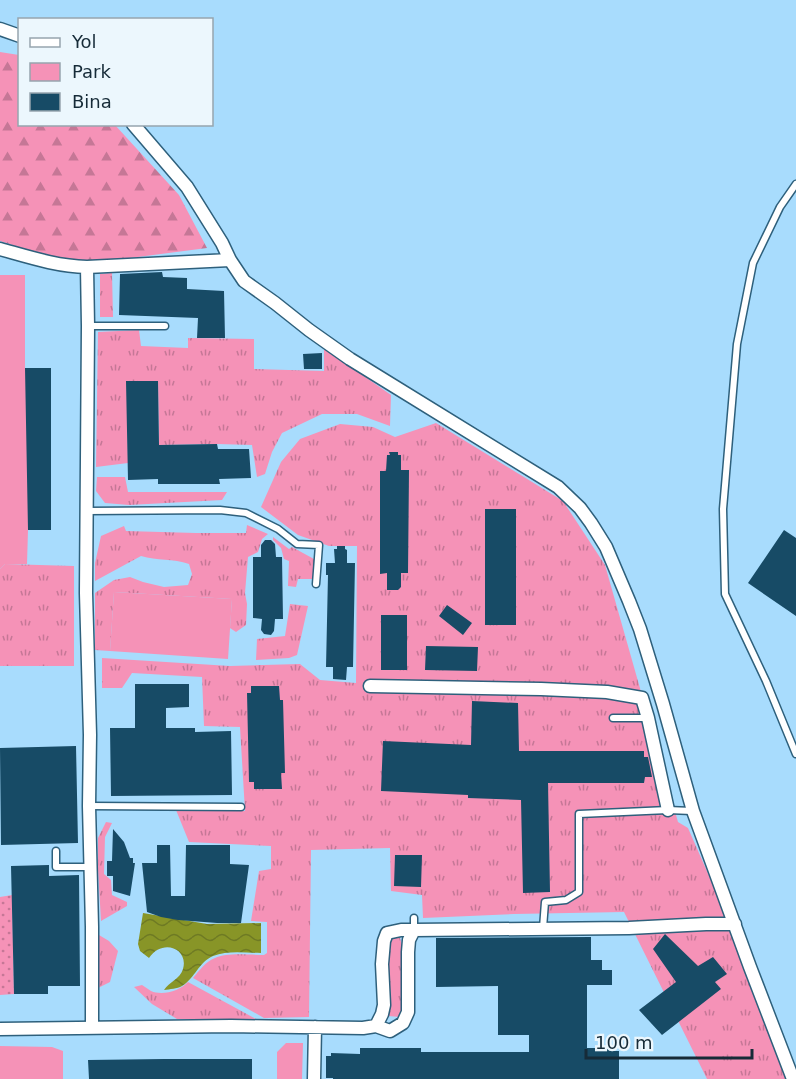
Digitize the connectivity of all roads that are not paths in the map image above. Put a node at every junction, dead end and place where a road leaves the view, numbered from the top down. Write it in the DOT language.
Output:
graph roads {
  1 [pos="0,28"];
  2 [pos="18,35"];
  3 [pos="135,126"];
  4 [pos="796,184"];
  5 [pos="0,249"];
  6 [pos="230,260"];
  7 [pos="87,267"];
  8 [pos="88,326"];
  9 [pos="165,326"];
  10 [pos="87,511"];
  11 [pos="316,584"];
  12 [pos="370,686"];
  13 [pos="613,718"];
  14 [pos="648,718"];
  15 [pos="796,754"];
  16 [pos="89,806"];
  17 [pos="241,807"];
  18 [pos="668,810"];
  19 [pos="693,811"];
  20 [pos="56,851"];
  21 [pos="91,867"];
  22 [pos="414,924"];
  23 [pos="735,924"];
  24 [pos="543,928"];
  25 [pos="376,1026"];
  26 [pos="315,1027"];
  27 [pos="92,1028"];
  28 [pos="0,1029"];
  29 [pos="314,1079"];
  30 [pos="793,1079"];
  1 -- 2 [label="street"];
  3 -- 6 [label="street"];
  4 -- 15 [label="lane"];
  5 -- 7 [label="street"];
  6 -- 7 [label="street"];
  6 -- 19 [label="street"];
  7 -- 8 [label="street"];
  8 -- 9 [label="lane"];
  8 -- 10 [label="street"];
  10 -- 11 [label="lane"];
  10 -- 16 [label="street"];
  12 -- 14 [label="street"];
  13 -- 14 [label="lane"];
  14 -- 18 [label="street"];
  16 -- 17 [label="lane"];
  16 -- 21 [label="street"];
  18 -- 19 [label="lane"];
  18 -- 24 [label="lane"];
  19 -- 23 [label="street"];
  20 -- 21 [label="lane"];
  21 -- 27 [label="street"];
  22 -- 24 [label="street"];
  22 -- 25 [label="street"];
  22 -- 25 [label="street"];
  23 -- 24 [label="street"];
  23 -- 30 [label="street"];
  25 -- 26 [label="street"];
  26 -- 27 [label="street"];
  26 -- 29 [label="street"];
  27 -- 28 [label="street"];
}
